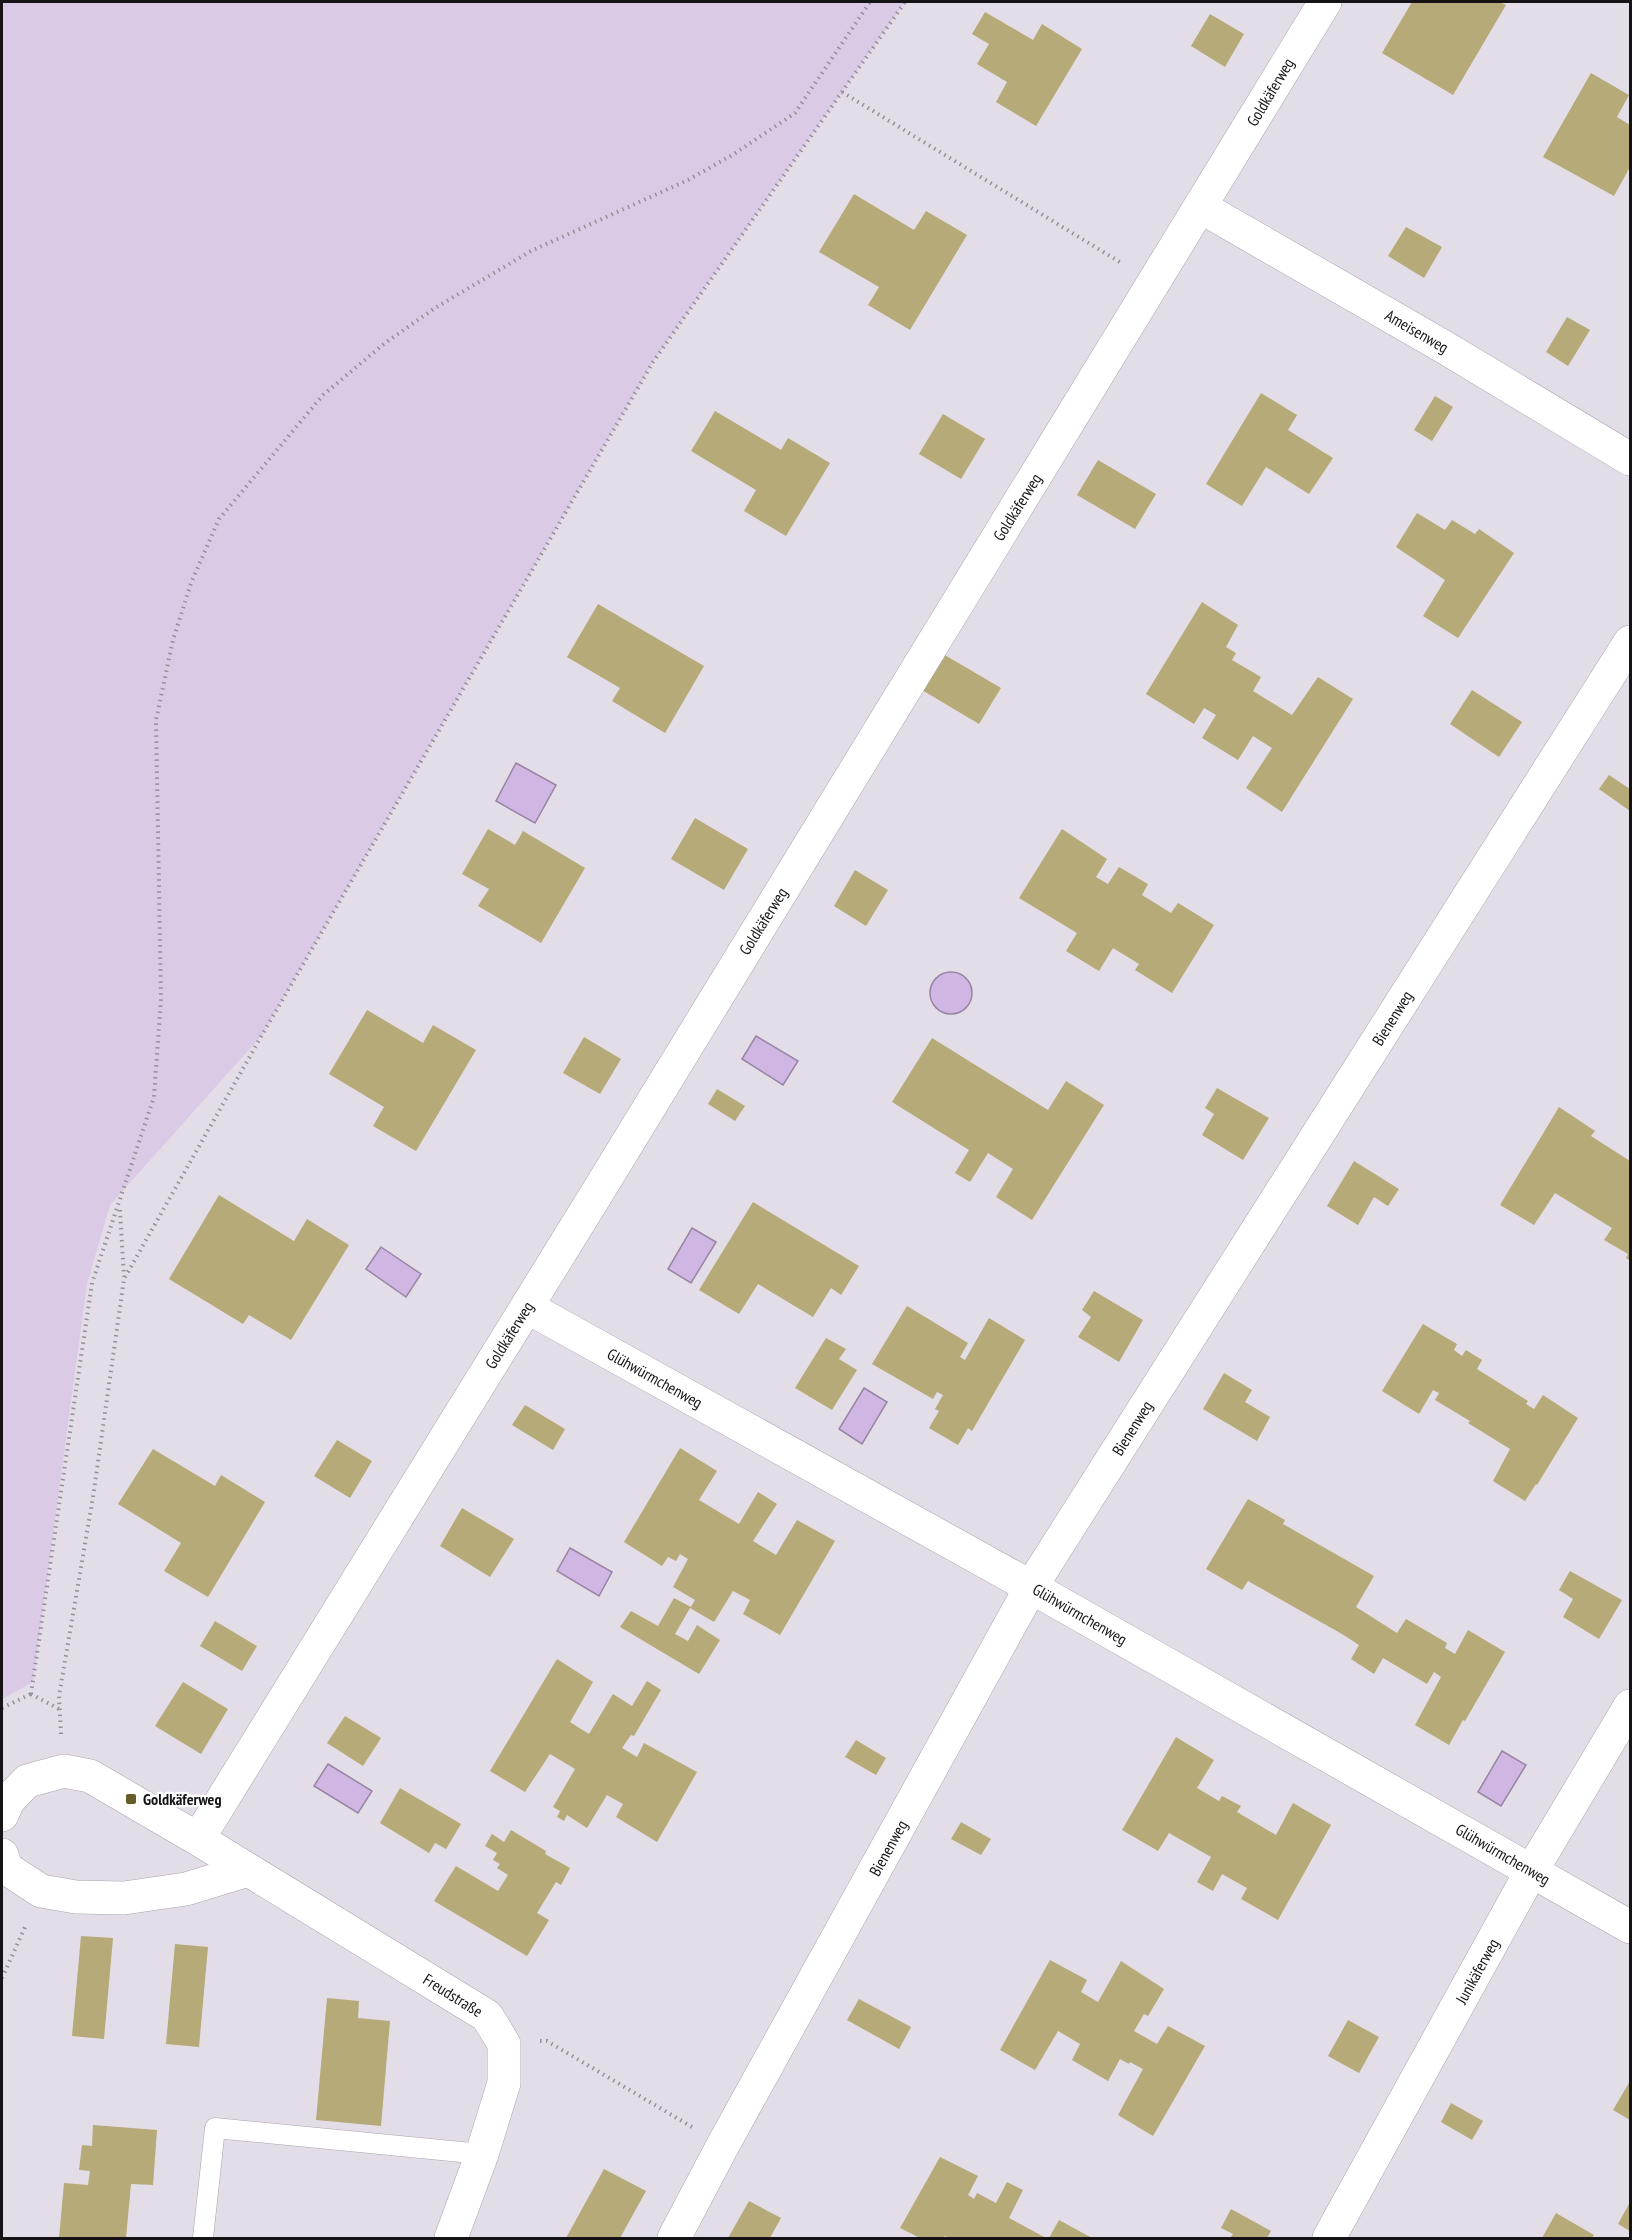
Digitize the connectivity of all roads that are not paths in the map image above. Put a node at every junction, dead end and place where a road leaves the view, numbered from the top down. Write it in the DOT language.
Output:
graph roads {
  1 [pos="1325,2"];
  2 [pos="1201,207"];
  3 [pos="1630,459"];
  4 [pos="1630,642"];
  5 [pos="526,1307"];
  6 [pos="1032,1587"];
  7 [pos="1630,1706"];
  8 [pos="2,1815"];
  9 [pos="198,1839"];
  10 [pos="2,1855"];
  11 [pos="248,1870"];
  12 [pos="1532,1870"];
  13 [pos="1630,1927"];
  14 [pos="482,2154"];
  15 [pos="203,2238"];
  16 [pos="451,2238"];
  17 [pos="674,2238"];
  18 [pos="1329,2238"];
  1 -- 2 [label="street, Goldkäferweg"];
  2 -- 3 [label="street, Ameisenweg"];
  2 -- 5 [label="street, Goldkäferweg"];
  4 -- 6 [label="street, Bienenweg"];
  5 -- 6 [label="street, Glühwürmchenweg"];
  5 -- 9 [label="street, Goldkäferweg"];
  6 -- 12 [label="street, Glühwürmchenweg"];
  6 -- 17 [label="street, Bienenweg"];
  7 -- 12 [label="street, Junikäferweg"];
  8 -- 9 [label="street, Freudstraße"];
  9 -- 11 [label="street, Freudstraße"];
  10 -- 11 [label="street"];
  11 -- 14 [label="street, Freudstraße"];
  12 -- 13 [label="street, Glühwürmchenweg"];
  12 -- 18 [label="street, Junikäferweg"];
  14 -- 15 [label="lane"];
  14 -- 16 [label="street"];
}
